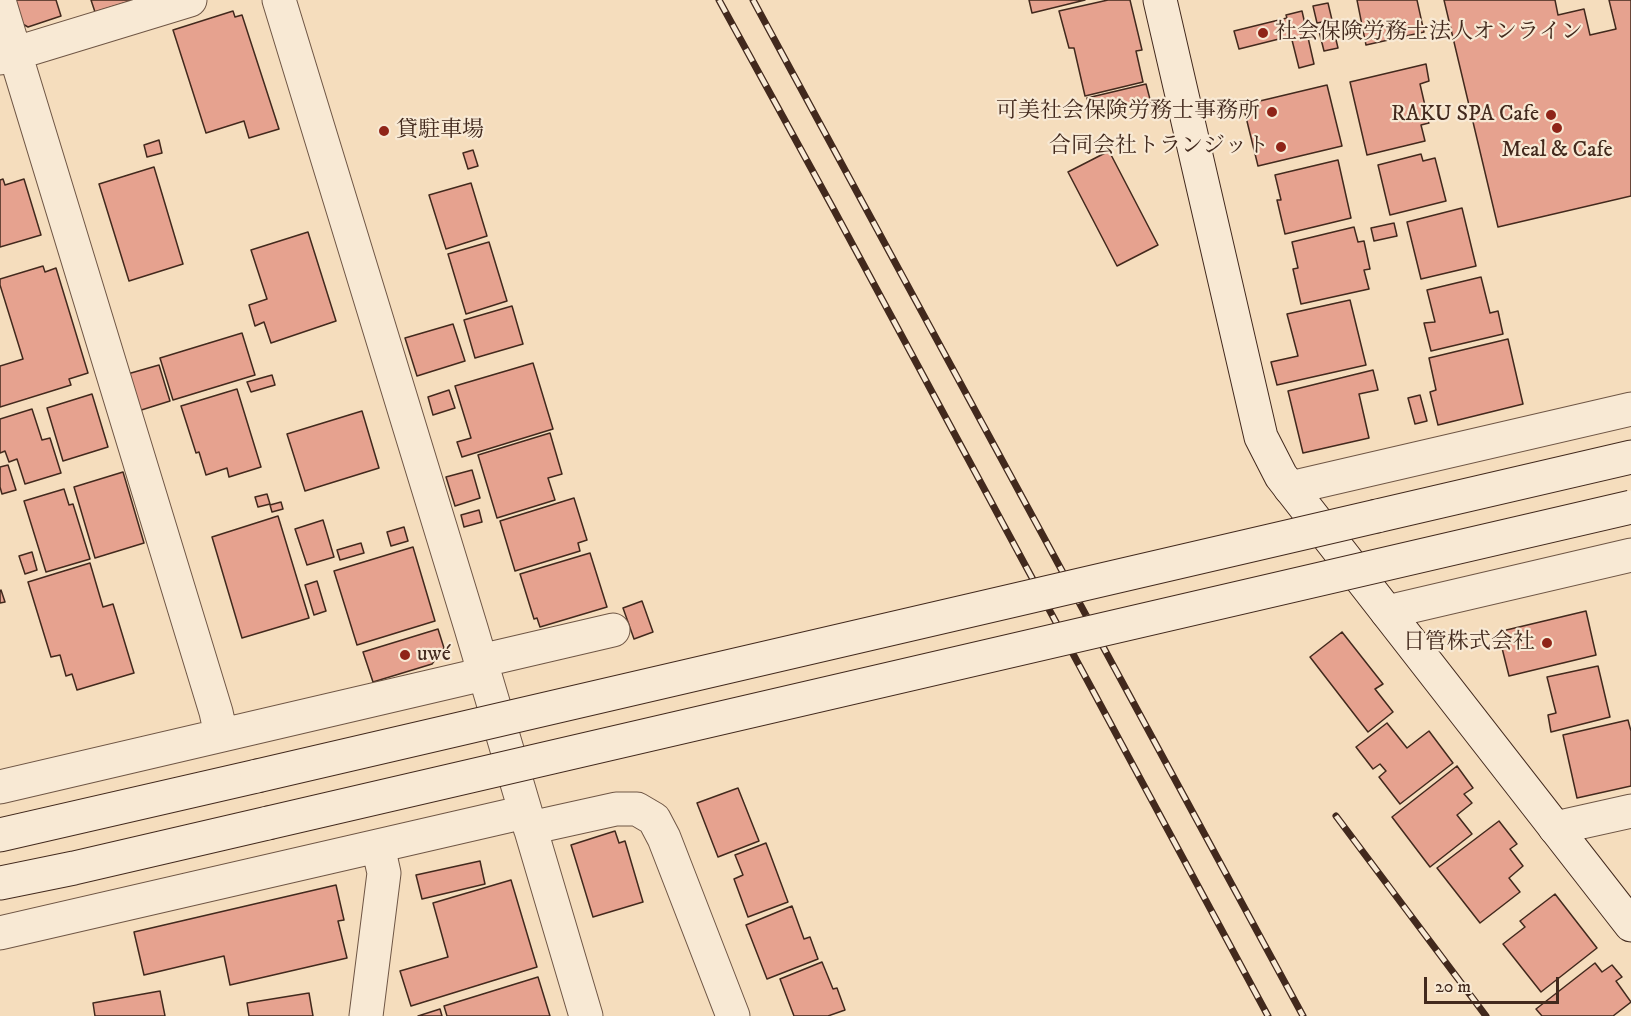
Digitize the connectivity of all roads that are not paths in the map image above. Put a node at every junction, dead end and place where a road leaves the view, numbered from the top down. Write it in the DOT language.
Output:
graph roads {
  1 [pos="190,0"];
  2 [pos="279,0"];
  3 [pos="1160,0"];
  4 [pos="0,4"];
  5 [pos="8,56"];
  6 [pos="1631,409"];
  7 [pos="1631,457"];
  8 [pos="1290,488"];
  9 [pos="1631,507"];
  10 [pos="1631,555"];
  11 [pos="1387,612"];
  12 [pos="613,630"];
  13 [pos="482,668"];
  14 [pos="221,735"];
  15 [pos="0,787"];
  16 [pos="1631,811"];
  17 [pos="527,820"];
  18 [pos="1555,828"];
  19 [pos="0,835"];
  20 [pos="378,846"];
  21 [pos="0,883"];
  22 [pos="1631,925"];
  23 [pos="0,933"];
  24 [pos="366,1016"];
  25 [pos="586,1016"];
  26 [pos="733,1016"];
  1 -- 5 [label="street"];
  2 -- 13 [label="street"];
  3 -- 8 [label="street"];
  4 -- 5 [label="street"];
  5 -- 14 [label="street"];
  6 -- 8 [label="street"];
  7 -- 19 [label="street, bridge"];
  8 -- 11 [label="street"];
  9 -- 21 [label="street, bridge"];
  10 -- 11 [label="street"];
  11 -- 18 [label="street"];
  12 -- 13 [label="street"];
  13 -- 14 [label="street"];
  13 -- 17 [label="street"];
  14 -- 15 [label="street"];
  16 -- 18 [label="street"];
  17 -- 20 [label="street"];
  17 -- 25 [label="street"];
  17 -- 26 [label="street"];
  18 -- 22 [label="street"];
  20 -- 23 [label="street"];
  20 -- 24 [label="street"];
}
